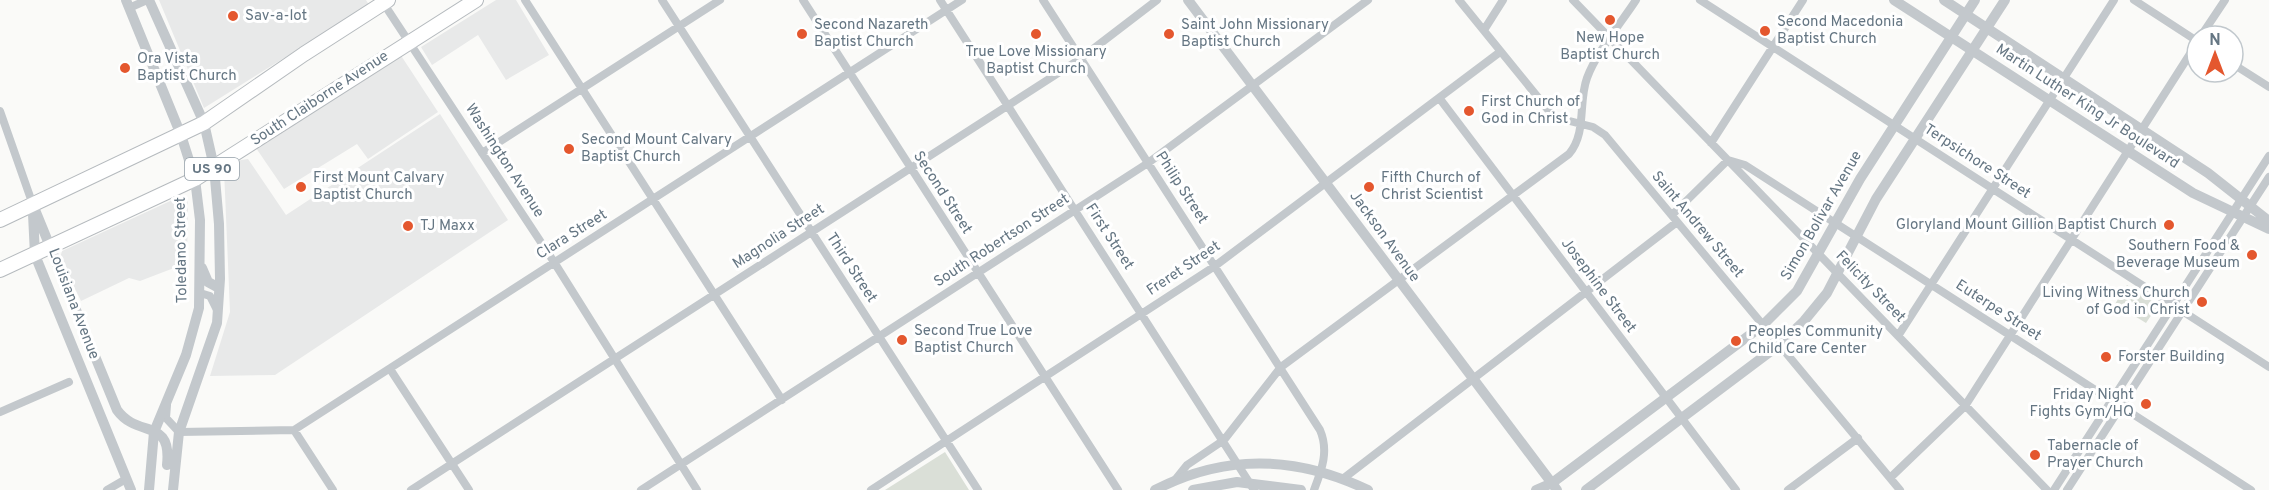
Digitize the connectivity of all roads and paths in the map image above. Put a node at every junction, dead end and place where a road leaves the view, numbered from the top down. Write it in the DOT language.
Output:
graph roads {
  1 [pos="148,0"];
  2 [pos="476,0"];
  3 [pos="525,0"];
  4 [pos="662,0"];
  5 [pos="720,0"];
  6 [pos="803,0"];
  7 [pos="940,0"];
  8 [pos="962,0"];
  9 [pos="1043,0"];
  10 [pos="1157,0"];
  11 [pos="1188,0"];
  12 [pos="1367,0"];
  13 [pos="1459,0"];
  14 [pos="1503,0"];
  15 [pos="1573,0"];
  16 [pos="1636,0"];
  17 [pos="1700,0"];
  18 [pos="1803,0"];
  19 [pos="1894,0"];
  20 [pos="1944,0"];
  21 [pos="1975,0"];
  22 [pos="2005,0"];
  23 [pos="2114,0"];
  24 [pos="2134,0"];
  25 [pos="2225,0"];
  26 [pos="384,1"];
  27 [pos="127,4"];
  28 [pos="946,10"];
  29 [pos="1966,14"];
  30 [pos="2209,24"];
  31 [pos="679,27"];
  32 [pos="1987,28"];
  33 [pos="1484,30"];
  34 [pos="2185,34"];
  35 [pos="1951,37"];
  36 [pos="1610,40"];
  37 [pos="409,42"];
  38 [pos="1773,47"];
  39 [pos="1972,51"];
  40 [pos="1500,52"];
  41 [pos="1080,59"];
  42 [pos="2185,61"];
  43 [pos="2245,72"];
  44 [pos="849,73"];
  45 [pos="2064,78"];
  46 [pos="1254,87"];
  47 [pos="2269,87"];
  48 [pos="582,89"];
  49 [pos="1440,99"];
  50 [pos="2049,101"];
  51 [pos="1008,105"];
  52 [pos="0,111"];
  53 [pos="204,123"];
  54 [pos="1581,124"];
  55 [pos="1894,124"];
  56 [pos="2141,129"];
  57 [pos="181,135"];
  58 [pos="750,137"];
  59 [pos="1916,138"];
  60 [pos="1711,143"];
  61 [pos="2128,151"];
  62 [pos="482,153"];
  63 [pos="2269,156"];
  64 [pos="1728,160"];
  65 [pos="1149,163"];
  66 [pos="214,167"];
  67 [pos="910,168"];
  68 [pos="2269,177"];
  69 [pos="195,179"];
  70 [pos="1327,184"];
  71 [pos="1993,189"];
  72 [pos="1513,196"];
  73 [pos="2242,199"];
  74 [pos="652,200"];
  75 [pos="33,205"];
  76 [pos="1075,210"];
  77 [pos="2247,211"];
  78 [pos="2233,212"];
  79 [pos="1674,219"];
  80 [pos="0,220"];
  81 [pos="2269,221"];
  82 [pos="1835,222"];
  83 [pos="2269,229"];
  84 [pos="812,232"];
  85 [pos="1857,236"];
  86 [pos="2071,239"];
  87 [pos="50,248"];
  88 [pos="1819,254"];
  89 [pos="35,255"];
  90 [pos="200,261"];
  91 [pos="554,262"];
  92 [pos="1215,266"];
  93 [pos="0,270"];
  94 [pos="978,273"];
  95 [pos="1838,274"];
  96 [pos="1399,282"];
  97 [pos="1932,284"];
  98 [pos="219,288"];
  99 [pos="200,293"];
  100 [pos="1586,293"];
  101 [pos="714,295"];
  102 [pos="2173,305"];
  103 [pos="2182,311"];
  104 [pos="1142,313"];
  105 [pos="219,314"];
  106 [pos="1763,326"];
  107 [pos="2010,335"];
  108 [pos="1898,336"];
  109 [pos="879,337"];
  110 [pos="1779,345"];
  111 [pos="614,360"];
  112 [pos="98,366"];
  113 [pos="1281,367"];
  114 [pos="2269,367"];
  115 [pos="390,369"];
  116 [pos="84,375"];
  117 [pos="1046,377"];
  118 [pos="1472,380"];
  119 [pos="69,382"];
  120 [pos="172,389"];
  121 [pos="1666,399"];
  122 [pos="782,400"];
  123 [pos="2111,401"];
  124 [pos="1965,406"];
  125 [pos="2121,407"];
  126 [pos="0,412"];
  127 [pos="1682,420"];
  128 [pos="294,430"];
  129 [pos="154,432"];
  130 [pos="179,432"];
  131 [pos="1858,438"];
  132 [pos="1224,440"];
  133 [pos="947,442"];
  134 [pos="1238,463"];
  135 [pos="452,464"];
  136 [pos="681,465"];
  137 [pos="1321,471"];
  138 [pos="1344,478"];
  139 [pos="1890,478"];
  140 [pos="126,479"];
  141 [pos="1174,481"];
  142 [pos="1252,486"];
  143 [pos="1554,487"];
  144 [pos="107,490"];
  145 [pos="131,490"];
  146 [pos="149,490"];
  147 [pos="166,490"];
  148 [pos="173,490"];
  149 [pos="333,490"];
  150 [pos="411,490"];
  151 [pos="468,490"];
  152 [pos="641,490"];
  153 [pos="697,490"];
  154 [pos="871,490"];
  155 [pos="978,490"];
  156 [pos="1118,490"];
  157 [pos="1155,490"];
  158 [pos="1193,490"];
  159 [pos="1301,490"];
  160 [pos="1314,490"];
  161 [pos="1368,490"];
  162 [pos="1536,490"];
  163 [pos="1586,490"];
  164 [pos="1736,490"];
  165 [pos="1788,490"];
  166 [pos="1900,490"];
  167 [pos="2047,490"];
  168 [pos="2054,490"];
  169 [pos="2067,490"];
  170 [pos="2251,490"];
  1 -- 27 [label="street"];
  1 -- 53 [label="street"];
  2 -- 37 [label="main road, South Claiborne Avenue / US 90"];
  3 -- 48 [label="street"];
  4 -- 31 [label="street, Third Street"];
  5 -- 31 [label="street"];
  6 -- 44 [label="street, Second Street"];
  7 -- 28 [label="street, First Street"];
  8 -- 28 [label="street, Clara Street"];
  9 -- 41 [label="street, Philip Street"];
  10 -- 41 [label="street, Magnolia Street"];
  11 -- 46 [label="street, Jackson Avenue"];
  12 -- 46 [label="street, South Robertson Street"];
  13 -- 33 [label="street, Saint Andrew Street"];
  14 -- 33 [label="street"];
  15 -- 36 [label="street, Felicity Street"];
  16 -- 36 [label="street"];
  17 -- 38 [label="street, Terpsichore Street"];
  18 -- 38 [label="street"];
  19 -- 35 [label="street, Martin Luther King Jr Boulevard"];
  20 -- 29 [label="street, Martin Luther King Jr Boulevard"];
  21 -- 29 [label="street, Simon Bolivar Avenue"];
  22 -- 32 [label="street"];
  23 -- 45 [label="street"];
  24 -- 34 [label="street"];
  25 -- 30 [label="street"];
  26 -- 37 [label="street, Washington Avenue"];
  26 -- 53 [label="main road, US 90"];
  27 -- 57 [label="street, Toledano Street"];
  28 -- 44 [label="street, Clara Street"];
  28 -- 51 [label="street, First Street"];
  29 -- 32 [label="street, Martin Luther King Jr Boulevard"];
  29 -- 35 [label="street, Simon Bolivar Avenue"];
  31 -- 48 [label="street"];
  31 -- 58 [label="street, Third Street"];
  32 -- 39 [label="street"];
  32 -- 45 [label="street, Martin Luther King Jr Boulevard"];
  33 -- 40 [label="street, Saint Andrew Street"];
  35 -- 39 [label="street, Martin Luther King Jr Boulevard"];
  35 -- 55 [label="street, Simon Bolivar Avenue"];
  36 -- 54 [label="street"];
  36 -- 60 [label="street, Felicity Street"];
  37 -- 62 [label="street, Washington Avenue"];
  37 -- 66 [label="main road, South Claiborne Avenue / US 90"];
  38 -- 55 [label="street, Terpsichore Street"];
  38 -- 60 [label="street"];
  39 -- 50 [label="street, Martin Luther King Jr Boulevard"];
  39 -- 59 [label="street"];
  40 -- 49 [label="street, Freret Street"];
  40 -- 54 [label="street, Saint Andrew Street"];
  41 -- 51 [label="street, Magnolia Street"];
  41 -- 65 [label="street, Philip Street"];
  42 -- 56 [label="street"];
  43 -- 47 [label="street"];
  44 -- 58 [label="street, Clara Street"];
  44 -- 67 [label="street, Second Street"];
  45 -- 50 [label="street"];
  45 -- 56 [label="street, Martin Luther King Jr Boulevard"];
  46 -- 65 [label="street, South Robertson Street"];
  46 -- 70 [label="street, Jackson Avenue"];
  48 -- 62 [label="street"];
  48 -- 74 [label="street"];
  49 -- 70 [label="street, Freret Street"];
  49 -- 72 [label="street, Josephine Street"];
  50 -- 61 [label="street, Martin Luther King Jr Boulevard"];
  50 -- 71 [label="street"];
  51 -- 67 [label="street, Magnolia Street"];
  51 -- 76 [label="street, First Street"];
  52 -- 75 [label="street"];
  53 -- 57 [label="main road, US 90"];
  53 -- 66 [label="street"];
  54 -- 72 [label="street"];
  54 -- 79 [label="street, Saint Andrew Street"];
  55 -- 59 [label="street, Terpsichore Street"];
  55 -- 82 [label="street, Simon Bolivar Avenue"];
  56 -- 61 [label="street"];
  56 -- 73 [label="street, Martin Luther King Jr Boulevard"];
  57 -- 69 [label="street, Toledano Street"];
  57 -- 75 [label="main road, US 90"];
  58 -- 74 [label="street, Clara Street"];
  58 -- 84 [label="street, Third Street"];
  59 -- 71 [label="street, Terpsichore Street"];
  59 -- 85 [label="street"];
  60 -- 64 [label="street, Felicity Street"];
  61 -- 78 [label="street, Martin Luther King Jr Boulevard"];
  61 -- 86 [label="street"];
  62 -- 91 [label="street, Washington Avenue"];
  63 -- 73 [label="street"];
  64 -- 79 [label="street"];
  64 -- 82 [label="street, Euterpe Street"];
  64 -- 88 [label="street, Felicity Street"];
  65 -- 76 [label="street, South Robertson Street"];
  65 -- 92 [label="street, Philip Street"];
  66 -- 69 [label="main road, South Claiborne Avenue / US 90"];
  66 -- 98 [label="street"];
  67 -- 84 [label="street, Magnolia Street"];
  67 -- 94 [label="street, Second Street"];
  68 -- 77 [label="street"];
  69 -- 87 [label="main road, South Claiborne Avenue / US 90"];
  69 -- 90 [label="street, Toledano Street"];
  70 -- 92 [label="street, Freret Street"];
  70 -- 96 [label="street, Jackson Avenue"];
  71 -- 86 [label="street, Terpsichore Street"];
  71 -- 97 [label="street"];
  72 -- 96 [label="street"];
  72 -- 100 [label="street, Josephine Street"];
  73 -- 77 [label="street, Martin Luther King Jr Boulevard"];
  73 -- 78 [label="street"];
  74 -- 91 [label="street, Clara Street"];
  74 -- 101 [label="street"];
  75 -- 80 [label="main road, US 90"];
  75 -- 87 [label="street, Louisiana Avenue"];
  75 -- 89 [label="street, Louisiana Avenue"];
  76 -- 94 [label="street, South Robertson Street"];
  76 -- 104 [label="street, First Street"];
  77 -- 78 [label="street, Martin Luther King Jr Boulevard"];
  77 -- 81 [label="street, Martin Luther King Jr Boulevard"];
  77 -- 83 [label="street, Martin Luther King Jr Boulevard"];
  77 -- 103 [label="street"];
  78 -- 102 [label="street"];
  79 -- 100 [label="street"];
  79 -- 106 [label="street, Saint Andrew Street"];
  82 -- 85 [label="street, Euterpe Street"];
  82 -- 88 [label="street, Simon Bolivar Avenue"];
  84 -- 101 [label="street, Magnolia Street"];
  84 -- 109 [label="street, Third Street"];
  85 -- 95 [label="street"];
  85 -- 97 [label="street, Euterpe Street"];
  86 -- 102 [label="street, Terpsichore Street"];
  86 -- 107 [label="street"];
  87 -- 89 [label="main road, South Claiborne Avenue / US 90"];
  87 -- 112 [label="street, Louisiana Avenue"];
  88 -- 95 [label="street, Felicity Street"];
  88 -- 106 [label="street, Simon Bolivar Avenue"];
  89 -- 93 [label="main road, South Claiborne Avenue / US 90"];
  89 -- 116 [label="street, Louisiana Avenue"];
  90 -- 98 [label="street"];
  90 -- 99 [label="street, Toledano Street"];
  91 -- 111 [label="street, Washington Avenue"];
  91 -- 115 [label="street, Clara Street"];
  92 -- 104 [label="street, Freret Street"];
  92 -- 113 [label="street, Philip Street"];
  94 -- 109 [label="street, South Robertson Street"];
  94 -- 117 [label="street, Second Street"];
  95 -- 108 [label="street, Felicity Street"];
  95 -- 110 [label="street"];
  96 -- 113 [label="street"];
  96 -- 118 [label="street, Jackson Avenue"];
  97 -- 107 [label="street, Euterpe Street"];
  97 -- 108 [label="street"];
  98 -- 105 [label="street"];
  99 -- 105 [label="street"];
  99 -- 120 [label="street, Toledano Street"];
  100 -- 118 [label="street"];
  100 -- 121 [label="street, Josephine Street"];
  101 -- 111 [label="street, Magnolia Street"];
  101 -- 122 [label="street"];
  102 -- 103 [label="street, Terpsichore Street"];
  102 -- 123 [label="street"];
  103 -- 114 [label="street, Terpsichore Street"];
  103 -- 125 [label="street"];
  104 -- 117 [label="street, Freret Street"];
  104 -- 132 [label="street, First Street"];
  105 -- 130 [label="street"];
  106 -- 110 [label="street, Saint Andrew Street"];
  106 -- 121 [label="street, Simon Bolivar Avenue"];
  107 -- 123 [label="street, Euterpe Street"];
  107 -- 124 [label="street"];
  108 -- 124 [label="street, Felicity Street"];
  109 -- 122 [label="street, South Robertson Street"];
  109 -- 133 [label="street, Third Street"];
  110 -- 127 [label="street"];
  110 -- 131 [label="street, Saint Andrew Street"];
  111 -- 135 [label="street, Magnolia Street"];
  111 -- 136 [label="street, Washington Avenue"];
  112 -- 116 [label="street"];
  112 -- 129 [label="street, Louisiana Avenue"];
  113 -- 132 [label="street"];
  113 -- 137 [label="street, Philip Street"];
  115 -- 128 [label="street, Clara Street"];
  115 -- 135 [label="street"];
  116 -- 140 [label="street, Louisiana Avenue"];
  117 -- 133 [label="street, Freret Street"];
  117 -- 156 [label="street, Second Street"];
  118 -- 138 [label="street"];
  118 -- 143 [label="street, Jackson Avenue"];
  119 -- 126 [label="street"];
  120 -- 129 [label="street, Toledano Street"];
  120 -- 130 [label="street"];
  121 -- 127 [label="street, Josephine Street"];
  121 -- 143 [label="street, Simon Bolivar Avenue"];
  122 -- 136 [label="street, South Robertson Street"];
  123 -- 125 [label="street, Euterpe Street"];
  123 -- 168 [label="street"];
  124 -- 139 [label="street"];
  124 -- 167 [label="street, Felicity Street"];
  125 -- 169 [label="street"];
  125 -- 170 [label="street, Euterpe Street"];
  127 -- 163 [label="street"];
  127 -- 164 [label="street, Josephine Street"];
  128 -- 130 [label="street"];
  128 -- 149 [label="street"];
  129 -- 146 [label="street"];
  129 -- 147 [label="street"];
  130 -- 148 [label="street"];
  131 -- 139 [label="street, Saint Andrew Street"];
  131 -- 165 [label="street"];
  132 -- 134 [label="street, First Street"];
  132 -- 141 [label="street"];
  133 -- 154 [label="street, Freret Street"];
  133 -- 155 [label="street, Third Street"];
  134 -- 137 [label="street"];
  134 -- 141 [label="street"];
  134 -- 142 [label="street, First Street"];
  135 -- 150 [label="street, Magnolia Street"];
  135 -- 151 [label="street"];
  136 -- 152 [label="street, South Robertson Street"];
  136 -- 153 [label="street, Washington Avenue"];
  137 -- 138 [label="street"];
  137 -- 160 [label="street, Philip Street"];
  138 -- 161 [label="street"];
  139 -- 166 [label="street, Saint Andrew Street"];
  140 -- 144 [label="street"];
  140 -- 145 [label="street, Louisiana Avenue"];
  141 -- 157 [label="street"];
  142 -- 158 [label="street"];
  142 -- 159 [label="street"];
  143 -- 162 [label="street, Simon Bolivar Avenue"];
}
